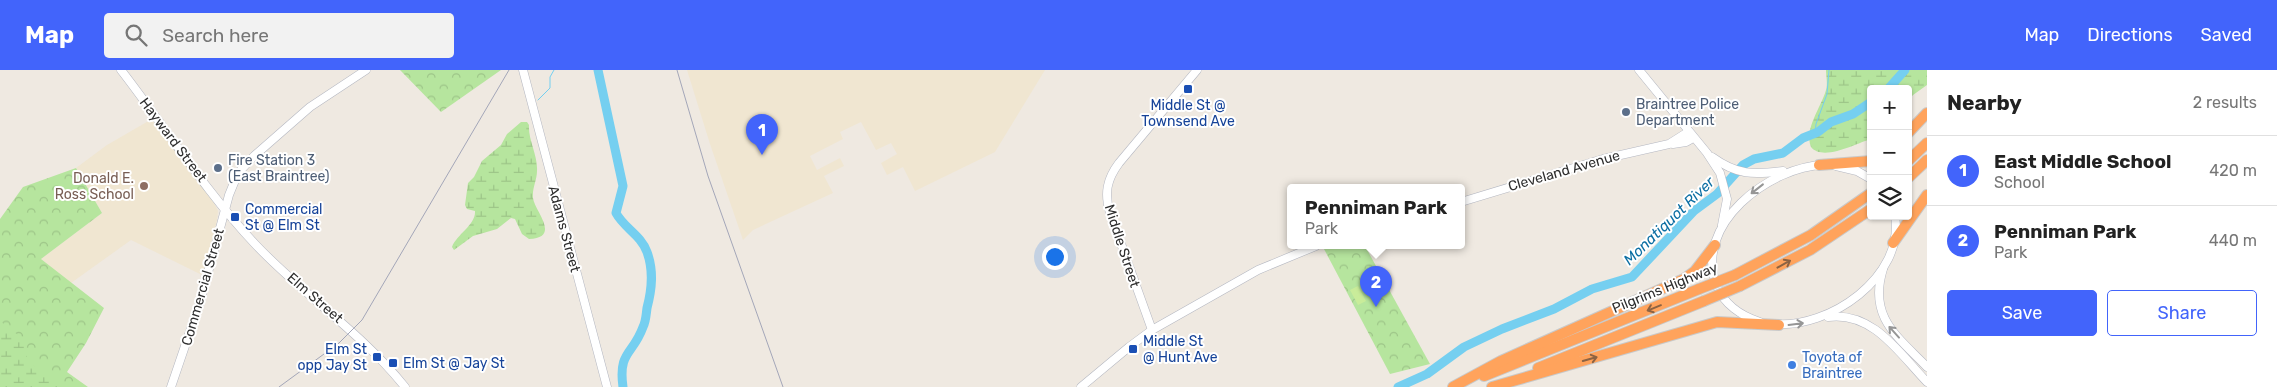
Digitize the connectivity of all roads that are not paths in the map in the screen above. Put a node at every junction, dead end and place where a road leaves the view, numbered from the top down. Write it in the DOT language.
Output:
graph roads {
  1 [pos="121,70"];
  2 [pos="366,70"];
  3 [pos="523,70"];
  4 [pos="1197,70"];
  5 [pos="1639,70"];
  6 [pos="1927,113"];
  7 [pos="1911,130"];
  8 [pos="1691,135"];
  9 [pos="1927,143"];
  10 [pos="1707,154"];
  11 [pos="1912,157"];
  12 [pos="1927,160"];
  13 [pos="1867,161"];
  14 [pos="1819,165"];
  15 [pos="1800,168"];
  16 [pos="1911,175"];
  17 [pos="1867,177"];
  18 [pos="1927,195"];
  19 [pos="1867,196"];
  20 [pos="1465,201"];
  21 [pos="225,209"];
  22 [pos="1867,211"];
  23 [pos="1895,220"];
  24 [pos="1716,241"];
  25 [pos="1893,243"];
  26 [pos="1309,249"];
  27 [pos="1888,256"];
  28 [pos="1814,320"];
  29 [pos="1780,325"];
  30 [pos="1152,330"];
  31 [pos="1927,367"];
  32 [pos="1927,382"];
  33 [pos="171,387"];
  34 [pos="405,387"];
  35 [pos="606,387"];
  36 [pos="1081,387"];
  37 [pos="1453,387"];
  38 [pos="1458,387"];
  39 [pos="1492,387"];
  1 -- 21 [label="main road, Hayward Street"];
  2 -- 21 [label="main road, Commercial Street"];
  3 -- 35 [label="main road, Adams Street"];
  4 -- 30 [label="main road, Middle Street"];
  5 -- 8 [label="main road"];
  6 -- 7 [label="highway"];
  8 -- 10 [label="main road"];
  8 -- 20 [label="main road, Cleveland Avenue"];
  9 -- 11 [label="highway"];
  10 -- 15 [label="main road"];
  10 -- 24 [label="main road"];
  12 -- 16 [label="highway"];
  13 -- 14 [label="highway"];
  14 -- 15 [label="main road"];
  14 -- 17 [label="main road"];
  15 -- 24 [label="main road, one-way"];
  18 -- 25 [label="highway"];
  19 -- 38 [label="highway, Pilgrims Highway, one-way, bridge"];
  21 -- 33 [label="main road, Commercial Street"];
  21 -- 34 [label="main road, Elm Street"];
  39 -- 22 [label="highway, Pilgrims Highway, one-way, bridge"];
  23 -- 25 [label="main road"];
  24 -- 29 [label="main road"];
  24 -- 37 [label="highway"];
  25 -- 27 [label="main road"];
  26 -- 30 [label="main road"];
  27 -- 28 [label="main road"];
  31 -- 27 [label="main road, one-way"];
  29 -- 28 [label="main road, one-way"];
  28 -- 32 [label="main road"];
  39 -- 29 [label="highway, one-way"];
  30 -- 36 [label="main road"];
}
